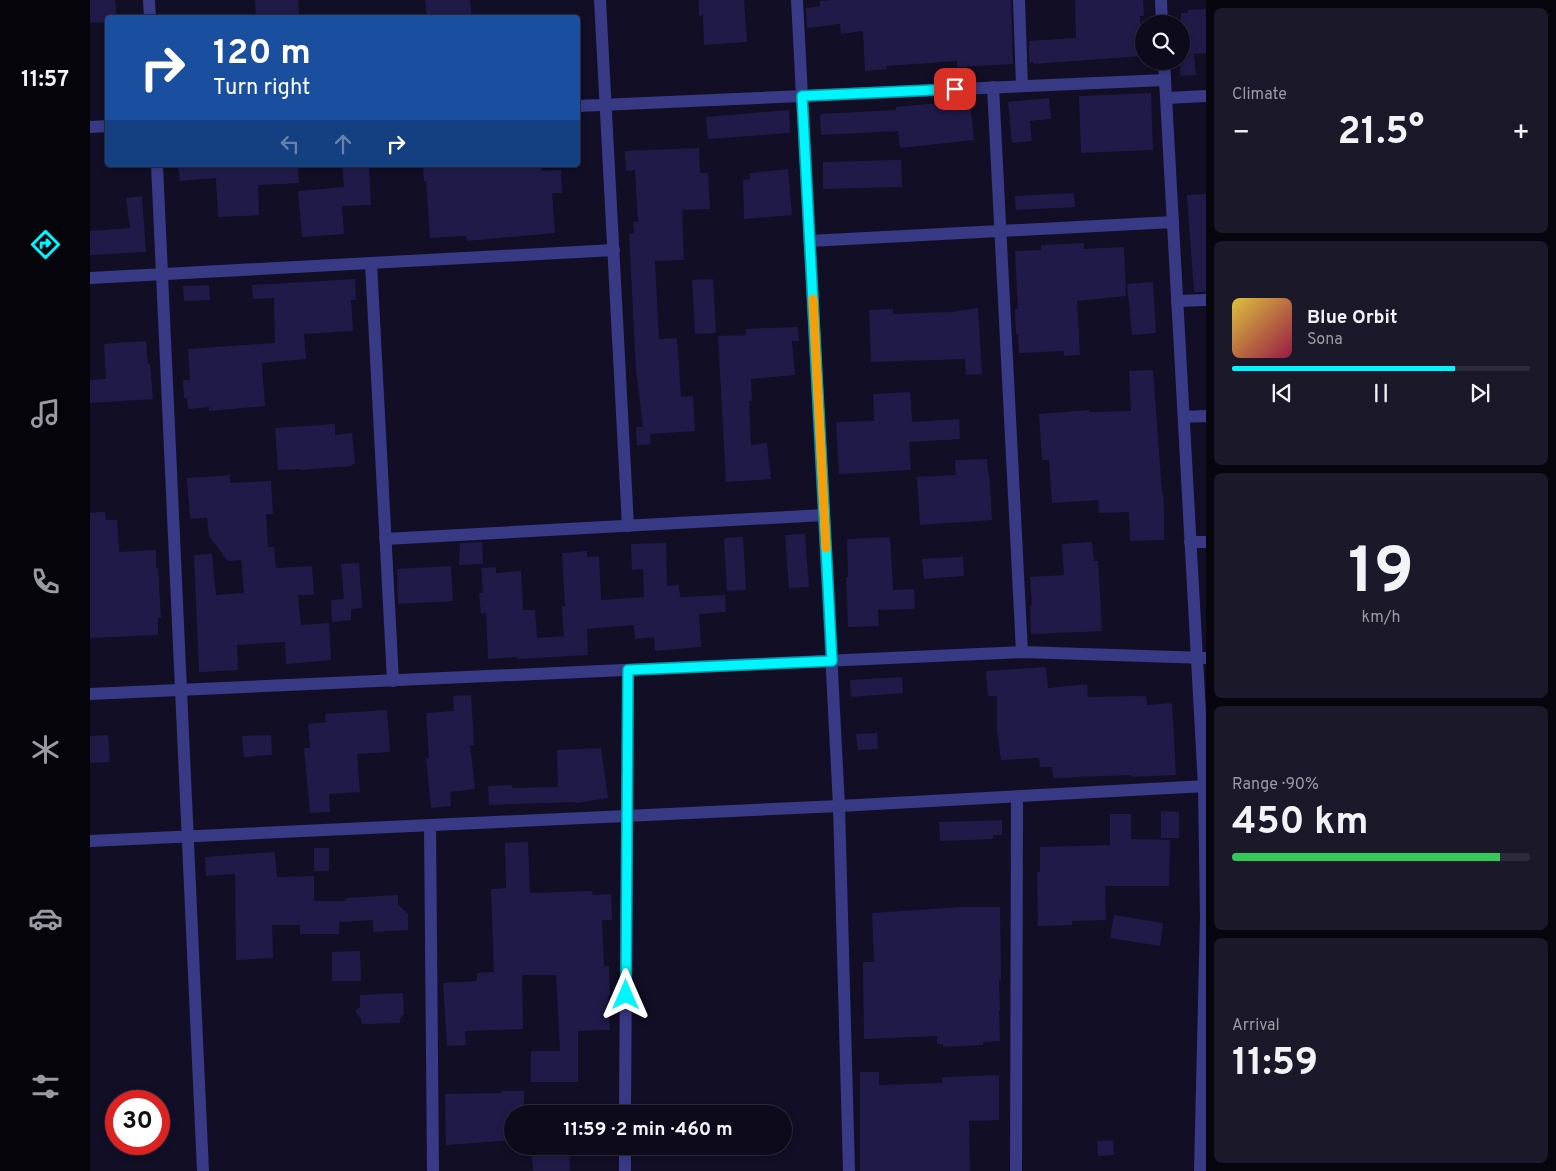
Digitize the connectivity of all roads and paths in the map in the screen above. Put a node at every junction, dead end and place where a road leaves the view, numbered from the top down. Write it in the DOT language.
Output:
graph roads {
  1 [pos="149,0"];
  2 [pos="600,0"];
  3 [pos="797,0"];
  4 [pos="1019,0"];
  5 [pos="1160,0"];
  6 [pos="150,15"];
  7 [pos="1161,15"];
  8 [pos="1164,70"];
  9 [pos="1165,80"];
  10 [pos="1022,86"];
  11 [pos="993,87"];
  12 [pos="802,96"];
  13 [pos="1206,96"];
  14 [pos="1166,98"];
  15 [pos="606,104"];
  16 [pos="580,106"];
  17 [pos="105,126"];
  18 [pos="90,127"];
  19 [pos="156,167"];
  20 [pos="1173,222"];
  21 [pos="1000,231"];
  22 [pos="810,241"];
  23 [pos="614,250"];
  24 [pos="371,263"];
  25 [pos="162,274"];
  26 [pos="90,278"];
  27 [pos="1206,300"];
  28 [pos="1177,301"];
  29 [pos="1206,416"];
  30 [pos="1184,417"];
  31 [pos="824,516"];
  32 [pos="628,526"];
  33 [pos="385,539"];
  34 [pos="1190,542"];
  35 [pos="1206,542"];
  36 [pos="1022,652"];
  37 [pos="1201,658"];
  38 [pos="832,661"];
  39 [pos="628,670"];
  40 [pos="393,680"];
  41 [pos="180,690"];
  42 [pos="90,694"];
  43 [pos="1205,786"];
  44 [pos="1017,797"];
  45 [pos="839,806"];
  46 [pos="627,816"];
  47 [pos="430,825"];
  48 [pos="187,836"];
  49 [pos="90,841"];
  50 [pos="1206,918"];
  51 [pos="626,1105"];
  52 [pos="625,1155"];
  53 [pos="202,1171"];
  54 [pos="433,1171"];
  55 [pos="625,1171"];
  56 [pos="849,1171"];
  57 [pos="1016,1171"];
  58 [pos="1200,1171"];
  1 -- 6 [label="street"];
  2 -- 15 [label="street"];
  3 -- 12 [label="street"];
  4 -- 10 [label="street"];
  5 -- 7 [label="street"];
  8 -- 9 [label="street"];
  9 -- 10 [label="street"];
  9 -- 14 [label="street"];
  10 -- 11 [label="street"];
  11 -- 12 [label="street"];
  11 -- 21 [label="street"];
  12 -- 15 [label="street"];
  12 -- 22 [label="street"];
  13 -- 14 [label="street"];
  14 -- 20 [label="street"];
  15 -- 16 [label="street"];
  15 -- 23 [label="street"];
  17 -- 18 [label="street"];
  19 -- 25 [label="street"];
  20 -- 21 [label="street"];
  20 -- 28 [label="street"];
  21 -- 22 [label="street"];
  21 -- 36 [label="street"];
  22 -- 31 [label="street"];
  23 -- 24 [label="street"];
  23 -- 32 [label="street"];
  24 -- 25 [label="street"];
  24 -- 33 [label="street"];
  25 -- 26 [label="street"];
  25 -- 41 [label="street"];
  27 -- 28 [label="street"];
  28 -- 30 [label="street"];
  29 -- 30 [label="street"];
  30 -- 34 [label="street"];
  31 -- 32 [label="street"];
  31 -- 38 [label="street"];
  32 -- 33 [label="street"];
  33 -- 40 [label="street"];
  34 -- 35 [label="street"];
  34 -- 37 [label="street"];
  36 -- 37 [label="street"];
  36 -- 38 [label="street"];
  37 -- 43 [label="street"];
  38 -- 39 [label="street"];
  38 -- 45 [label="street"];
  39 -- 40 [label="street"];
  39 -- 46 [label="street"];
  40 -- 41 [label="street"];
  41 -- 42 [label="street"];
  41 -- 48 [label="street"];
  43 -- 44 [label="street"];
  43 -- 50 [label="street"];
  44 -- 45 [label="street"];
  44 -- 57 [label="street"];
  45 -- 46 [label="street"];
  45 -- 56 [label="street"];
  46 -- 47 [label="street"];
  46 -- 51 [label="street"];
  47 -- 48 [label="street"];
  47 -- 54 [label="street"];
  48 -- 49 [label="street"];
  48 -- 53 [label="street"];
  50 -- 58 [label="street"];
  52 -- 55 [label="street"];
}
